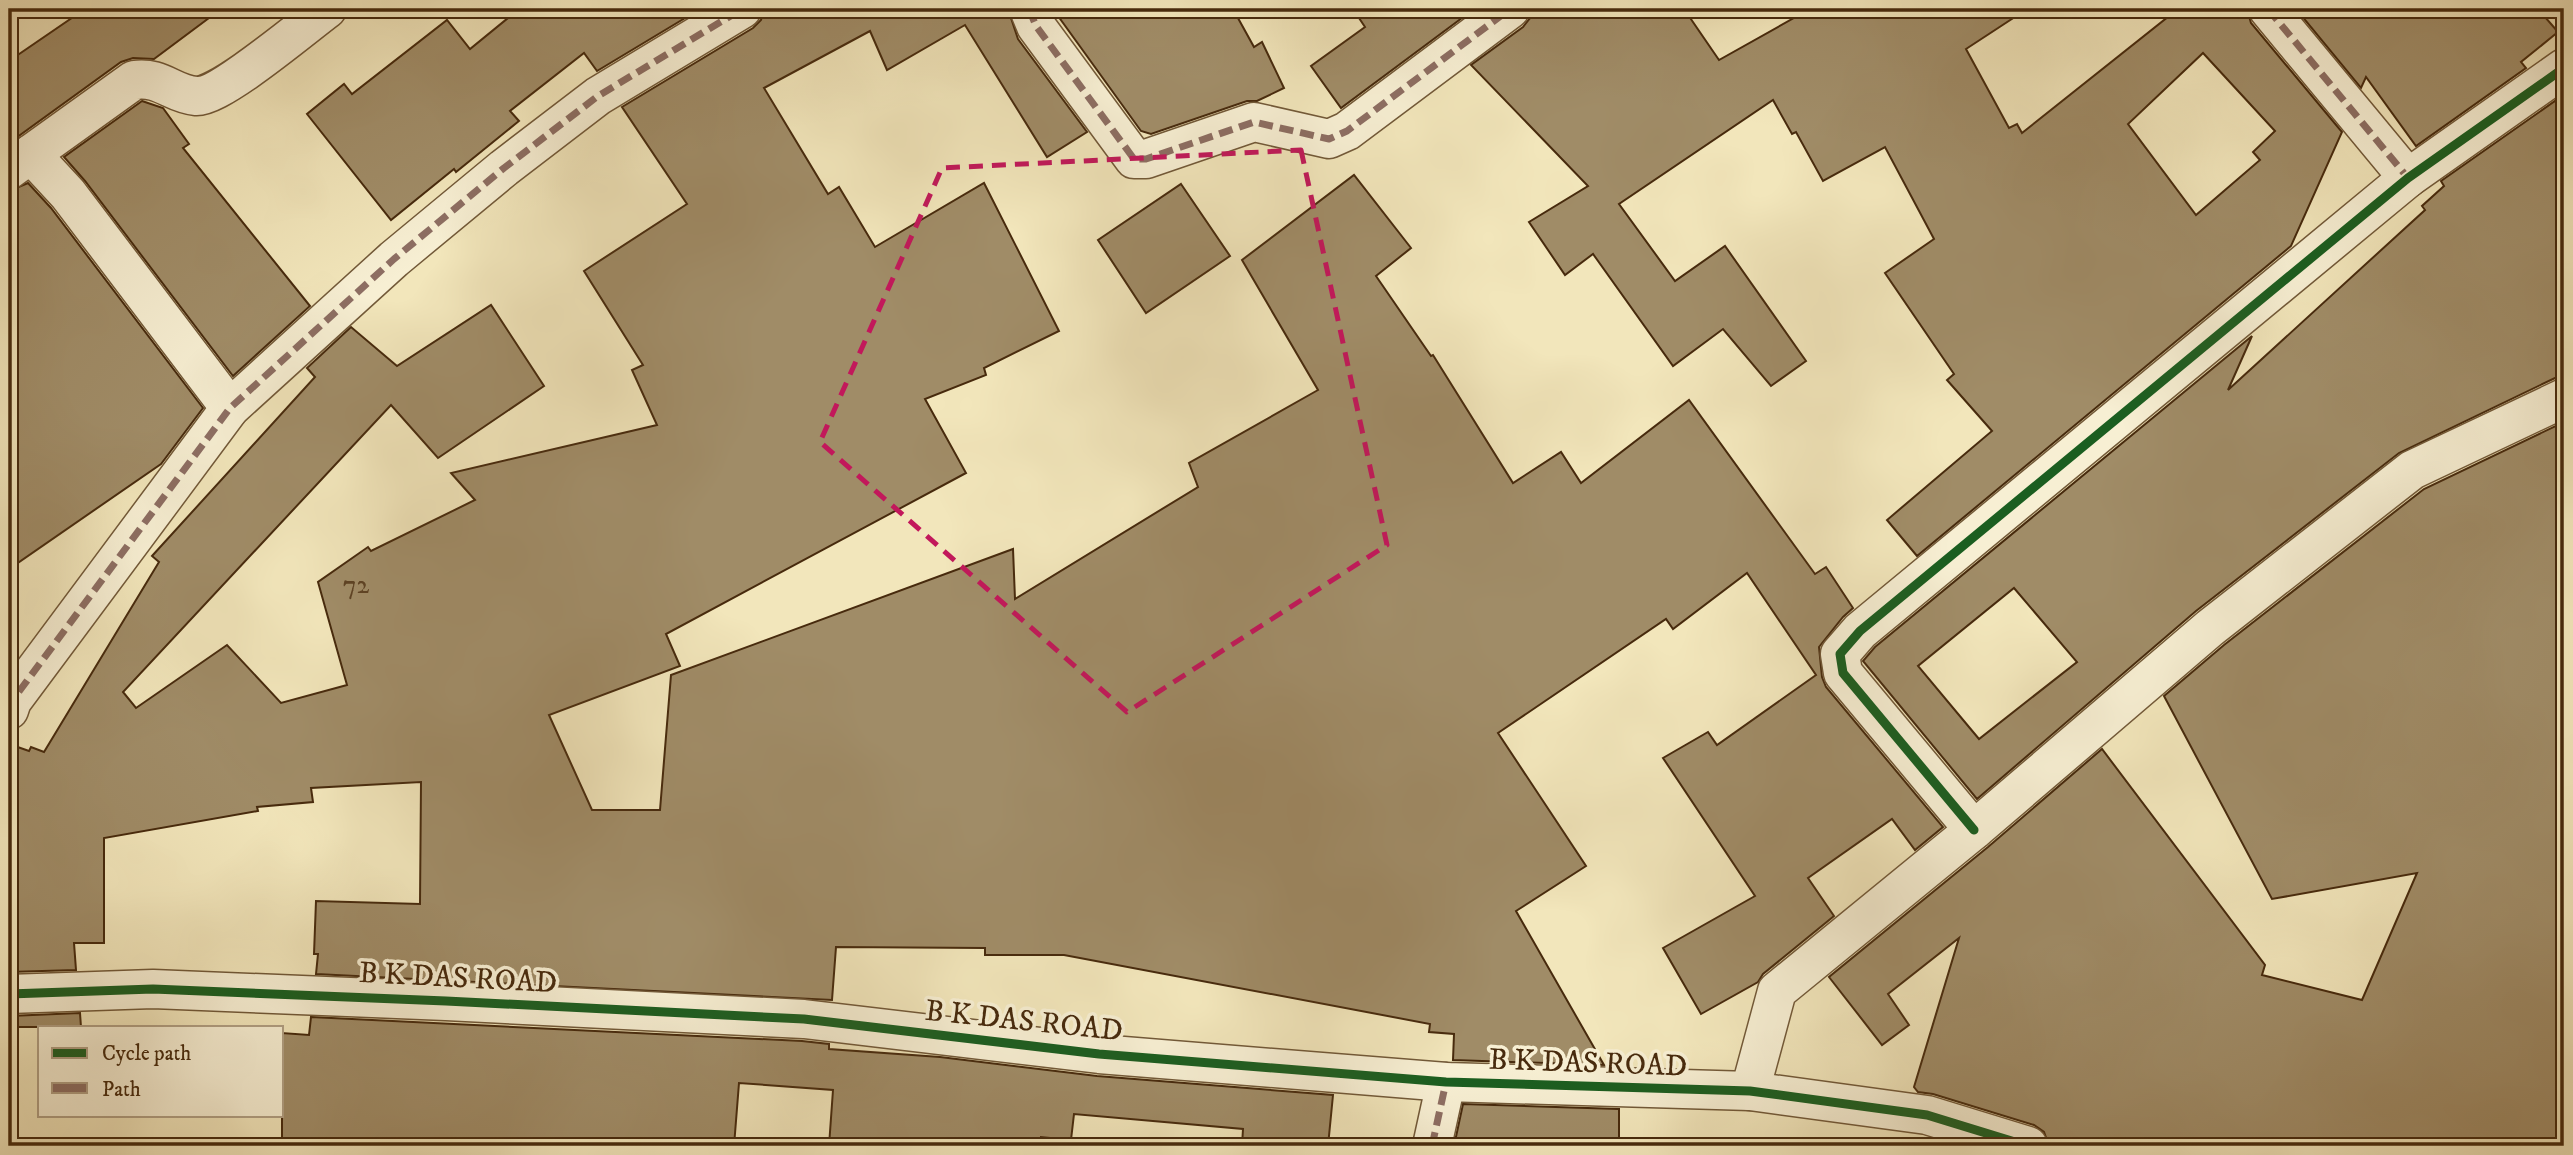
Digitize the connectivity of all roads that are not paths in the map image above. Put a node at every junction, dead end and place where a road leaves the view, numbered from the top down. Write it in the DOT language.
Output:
graph roads {
  1 [pos="327,9"];
  2 [pos="742,9"];
  3 [pos="1029,9"];
  4 [pos="1510,9"];
  5 [pos="2268,9"];
  6 [pos="2564,68"];
  7 [pos="20,162"];
  8 [pos="2408,178"];
  9 [pos="2564,398"];
  10 [pos="230,408"];
  11 [pos="9,710"];
  12 [pos="1974,830"];
  13 [pos="9,994"];
  14 [pos="1446,1082"];
  15 [pos="1749,1091"];
  16 [pos="1432,1146"];
  17 [pos="2028,1146"];
  1 -- 7 [label="street"];
  2 -- 10 [label="street"];
  3 -- 4 [label="street"];
  5 -- 8 [label="street"];
  6 -- 8 [label="street"];
  7 -- 10 [label="street"];
  8 -- 12 [label="street"];
  9 -- 12 [label="street"];
  10 -- 11 [label="street"];
  12 -- 15 [label="street"];
  13 -- 14 [label="street, B K DAS ROAD"];
  14 -- 15 [label="street, B K DAS ROAD"];
  14 -- 16 [label="street"];
  15 -- 17 [label="street, B K DAS ROAD"];
}
